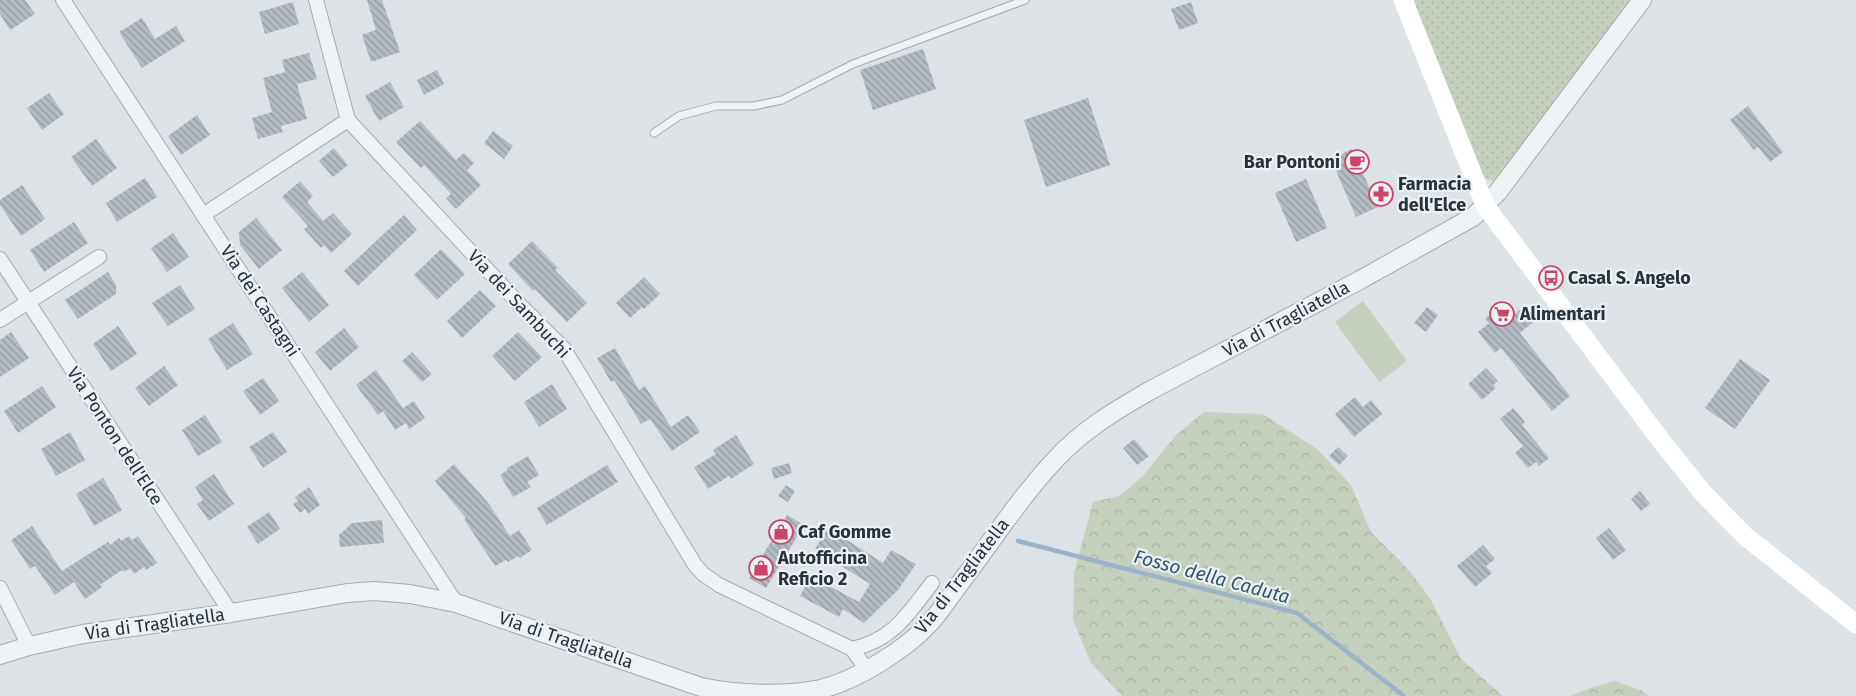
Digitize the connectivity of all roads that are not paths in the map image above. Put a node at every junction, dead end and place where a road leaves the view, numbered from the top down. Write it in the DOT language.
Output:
graph roads {
  1 [pos="63,0"];
  2 [pos="316,0"];
  3 [pos="1025,0"];
  4 [pos="1403,0"];
  5 [pos="1642,0"];
  6 [pos="348,120"];
  7 [pos="654,133"];
  8 [pos="1485,205"];
  9 [pos="203,215"];
  10 [pos="100,257"];
  11 [pos="0,259"];
  12 [pos="28,302"];
  13 [pos="0,320"];
  14 [pos="932,583"];
  15 [pos="0,588"];
  16 [pos="456,602"];
  17 [pos="231,612"];
  18 [pos="1856,624"];
  19 [pos="29,646"];
  20 [pos="852,650"];
  21 [pos="0,655"];
  22 [pos="867,670"];
  1 -- 9 [label="street, Via dei Castagni"];
  2 -- 6 [label="street, Via dei Sambuchi"];
  3 -- 7 [label="lane"];
  4 -- 8 [label="main road"];
  5 -- 8 [label="street, Via di Tragliatella"];
  6 -- 9 [label="street"];
  6 -- 20 [label="street, Via dei Sambuchi"];
  8 -- 18 [label="main road"];
  8 -- 22 [label="street, Via di Tragliatella"];
  9 -- 16 [label="street, Via dei Castagni"];
  10 -- 12 [label="street"];
  11 -- 12 [label="street, Via Ponton dell'Elce"];
  12 -- 13 [label="street"];
  12 -- 17 [label="street, Via Ponton dell'Elce"];
  14 -- 20 [label="street"];
  15 -- 19 [label="street"];
  16 -- 17 [label="street, Via di Tragliatella"];
  16 -- 22 [label="street, Via di Tragliatella"];
  17 -- 19 [label="street, Via di Tragliatella"];
  19 -- 21 [label="street, Via di Tragliatella"];
  20 -- 22 [label="street, Via dei Sambuchi"];
}
